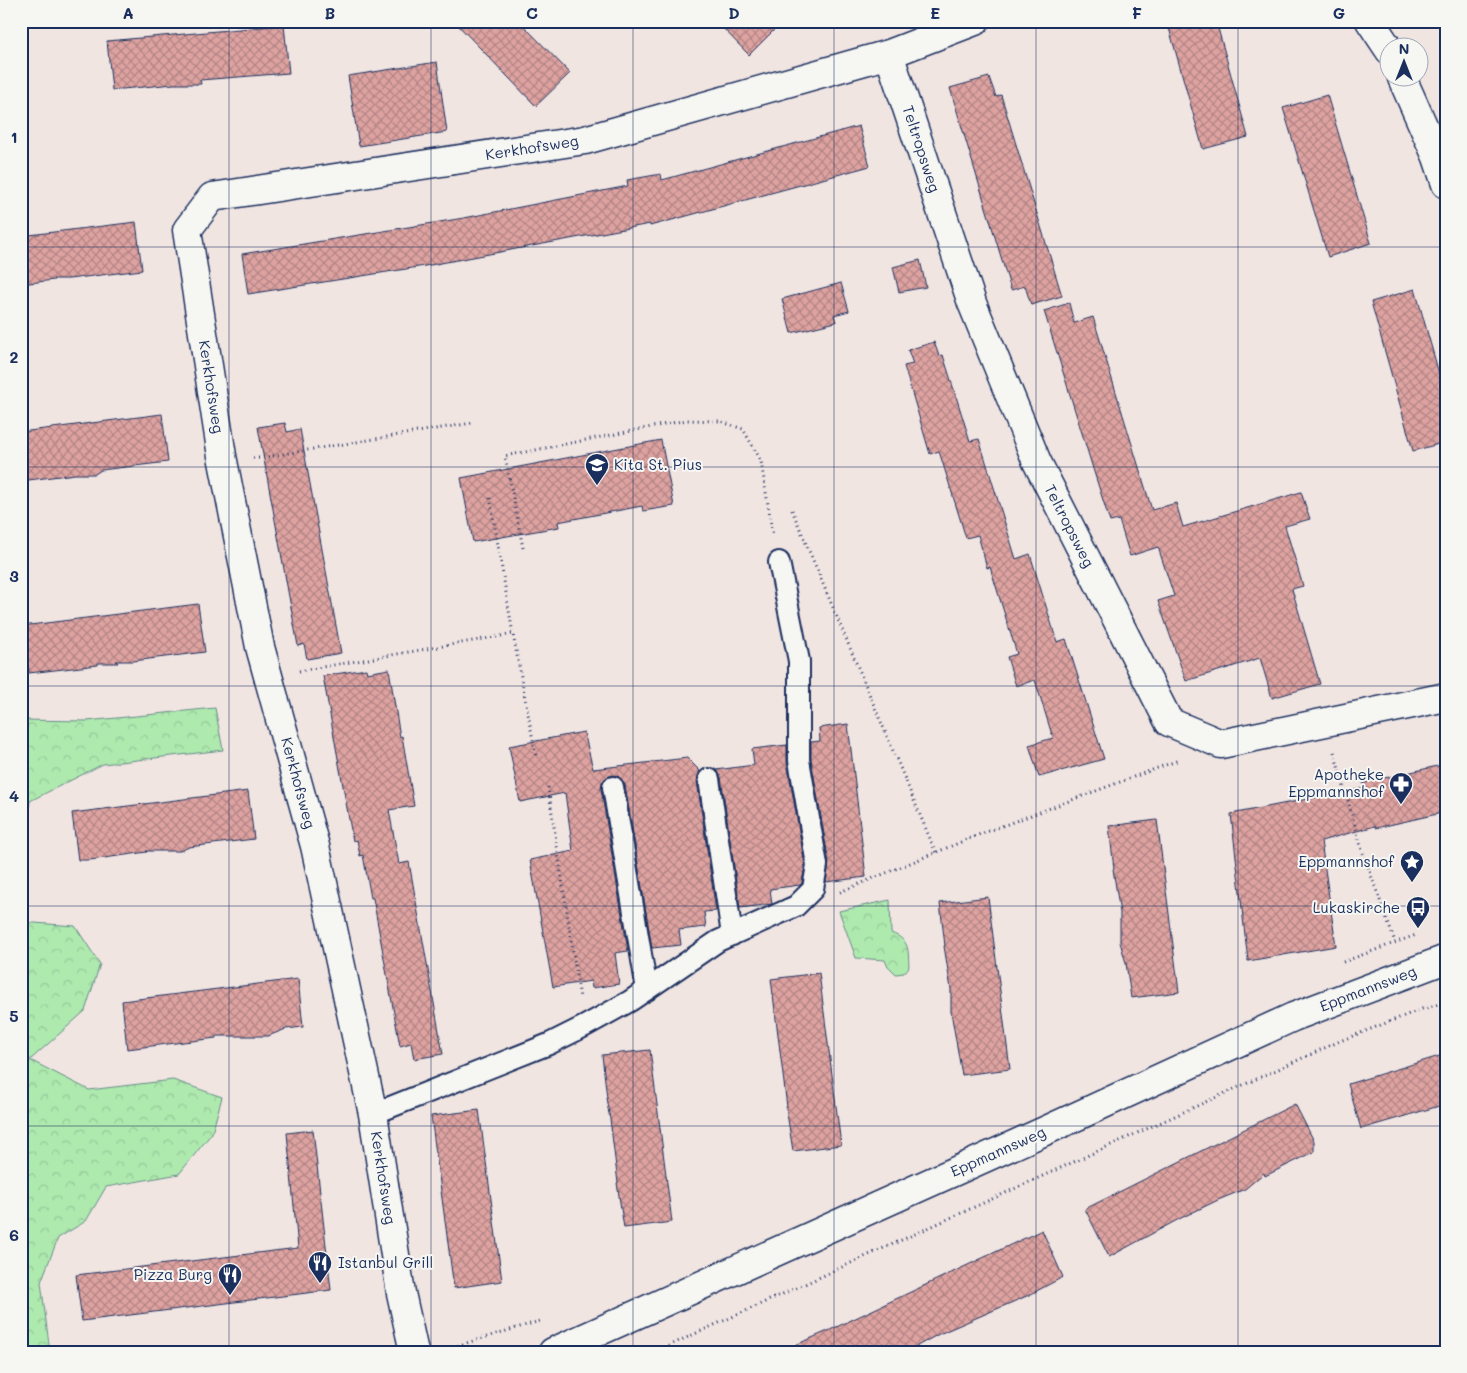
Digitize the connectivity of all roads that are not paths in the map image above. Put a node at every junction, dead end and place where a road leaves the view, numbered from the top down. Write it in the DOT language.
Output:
graph roads {
  1 [pos="975,21"];
  2 [pos="1370,21"];
  3 [pos="1381,38"];
  4 [pos="889,54"];
  5 [pos="1406,88"];
  6 [pos="1446,184"];
  7 [pos="779,562"];
  8 [pos="1446,696"];
  9 [pos="709,779"];
  10 [pos="613,787"];
  11 [pos="732,935"];
  12 [pos="1446,959"];
  13 [pos="647,990"];
  14 [pos="373,1114"];
  15 [pos="414,1352"];
  16 [pos="553,1352"];
  1 -- 4 [label="street, Kerkhofsweg"];
  2 -- 3 [label="street"];
  4 -- 8 [label="street, Teltropsweg"];
  4 -- 14 [label="street, Kerkhofsweg"];
  5 -- 6 [label="street"];
  7 -- 11 [label="lane"];
  9 -- 11 [label="lane"];
  10 -- 13 [label="lane"];
  11 -- 13 [label="lane"];
  12 -- 16 [label="street, Eppmannsweg"];
  13 -- 14 [label="lane"];
  14 -- 15 [label="street, Kerkhofsweg"];
}
